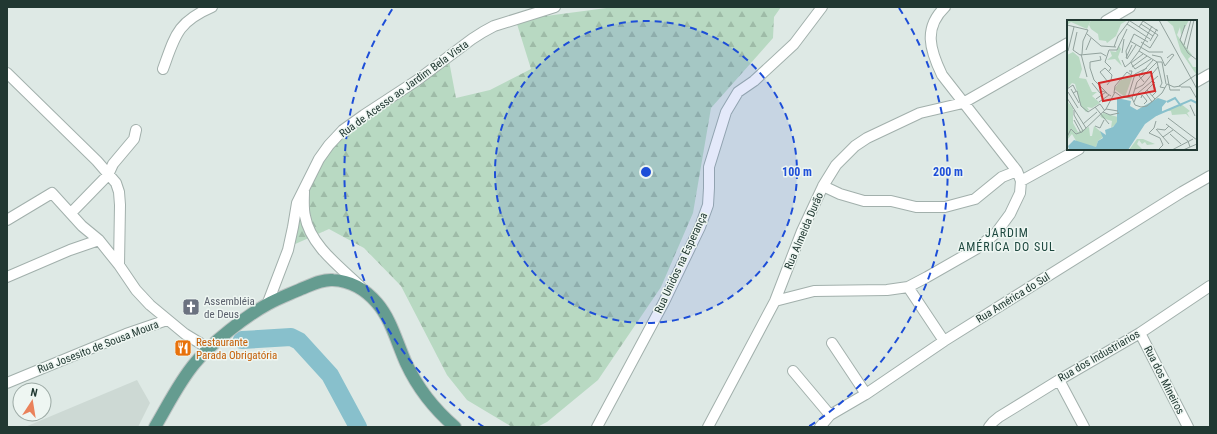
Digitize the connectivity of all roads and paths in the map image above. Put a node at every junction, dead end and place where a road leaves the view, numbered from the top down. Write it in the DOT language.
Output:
graph roads {
  1 [pos="555,7"];
  2 [pos="822,7"];
  3 [pos="945,7"];
  4 [pos="1130,7"];
  5 [pos="208,8"];
  6 [pos="534,10"];
  7 [pos="1108,20"];
  8 [pos="1067,44"];
  9 [pos="163,69"];
  10 [pos="7,73"];
  11 [pos="1210,74"];
  12 [pos="1197,81"];
  13 [pos="964,103"];
  14 [pos="136,130"];
  15 [pos="1077,150"];
  16 [pos="108,175"];
  17 [pos="1019,176"];
  18 [pos="1210,176"];
  19 [pos="823,186"];
  20 [pos="304,188"];
  21 [pos="71,213"];
  22 [pos="7,220"];
  23 [pos="99,240"];
  24 [pos="118,265"];
  25 [pos="7,277"];
  26 [pos="1210,286"];
  27 [pos="908,287"];
  28 [pos="362,288"];
  29 [pos="775,301"];
  30 [pos="267,305"];
  31 [pos="167,320"];
  32 [pos="1140,333"];
  33 [pos="944,341"];
  34 [pos="832,343"];
  35 [pos="208,348"];
  36 [pos="793,371"];
  37 [pos="1059,380"];
  38 [pos="7,383"];
  39 [pos="866,394"];
  40 [pos="830,415"];
  41 [pos="155,427"];
  42 [pos="455,427"];
  43 [pos="597,427"];
  44 [pos="708,427"];
  45 [pos="820,427"];
  46 [pos="989,427"];
  47 [pos="1084,427"];
  48 [pos="1188,427"];
  1 -- 6 [label="street, Rua de Acesso ao Jardim Bela Vista"];
  2 -- 43 [label="street, Rua Unidos na Esperança"];
  3 -- 13 [label="street"];
  4 -- 7 [label="street"];
  5 -- 9 [label="street"];
  6 -- 20 [label="street, Rua de Acesso ao Jardim Bela Vista"];
  8 -- 13 [label="street, Rua Almeida Durão"];
  10 -- 16 [label="street"];
  11 -- 12 [label="street"];
  13 -- 17 [label="street"];
  13 -- 19 [label="street, Rua Almeida Durão"];
  14 -- 16 [label="street"];
  15 -- 17 [label="street"];
  16 -- 21 [label="street"];
  16 -- 24 [label="street"];
  17 -- 19 [label="street"];
  17 -- 27 [label="street"];
  18 -- 33 [label="street, Rua América do Sul"];
  19 -- 29 [label="street, Rua Almeida Durão"];
  20 -- 28 [label="street, Rua de Acesso ao Jardim Bela Vista"];
  20 -- 30 [label="street, Rua de Acesso ao Jardim Bela Vista"];
  21 -- 22 [label="street"];
  21 -- 23 [label="street"];
  23 -- 24 [label="street"];
  23 -- 25 [label="street"];
  24 -- 31 [label="street"];
  26 -- 32 [label="street, Rua dos Industriarios"];
  27 -- 29 [label="street"];
  27 -- 33 [label="street"];
  28 -- 30 [label="main road"];
  28 -- 42 [label="main road"];
  29 -- 44 [label="street, Rua Almeida Durão"];
  30 -- 35 [label="main road"];
  31 -- 35 [label="street"];
  31 -- 38 [label="street, Rua Josesito de Sousa Moura"];
  32 -- 37 [label="street, Rua dos Industriarios"];
  32 -- 48 [label="street, Rua dos Mineiros"];
  33 -- 39 [label="street, Rua América do Sul"];
  34 -- 39 [label="street"];
  35 -- 41 [label="main road"];
  36 -- 40 [label="street"];
  37 -- 46 [label="street, Rua dos Industriarios"];
  37 -- 47 [label="street"];
  39 -- 40 [label="street, Rua América do Sul"];
  40 -- 45 [label="street, Rua América do Sul"];
}
